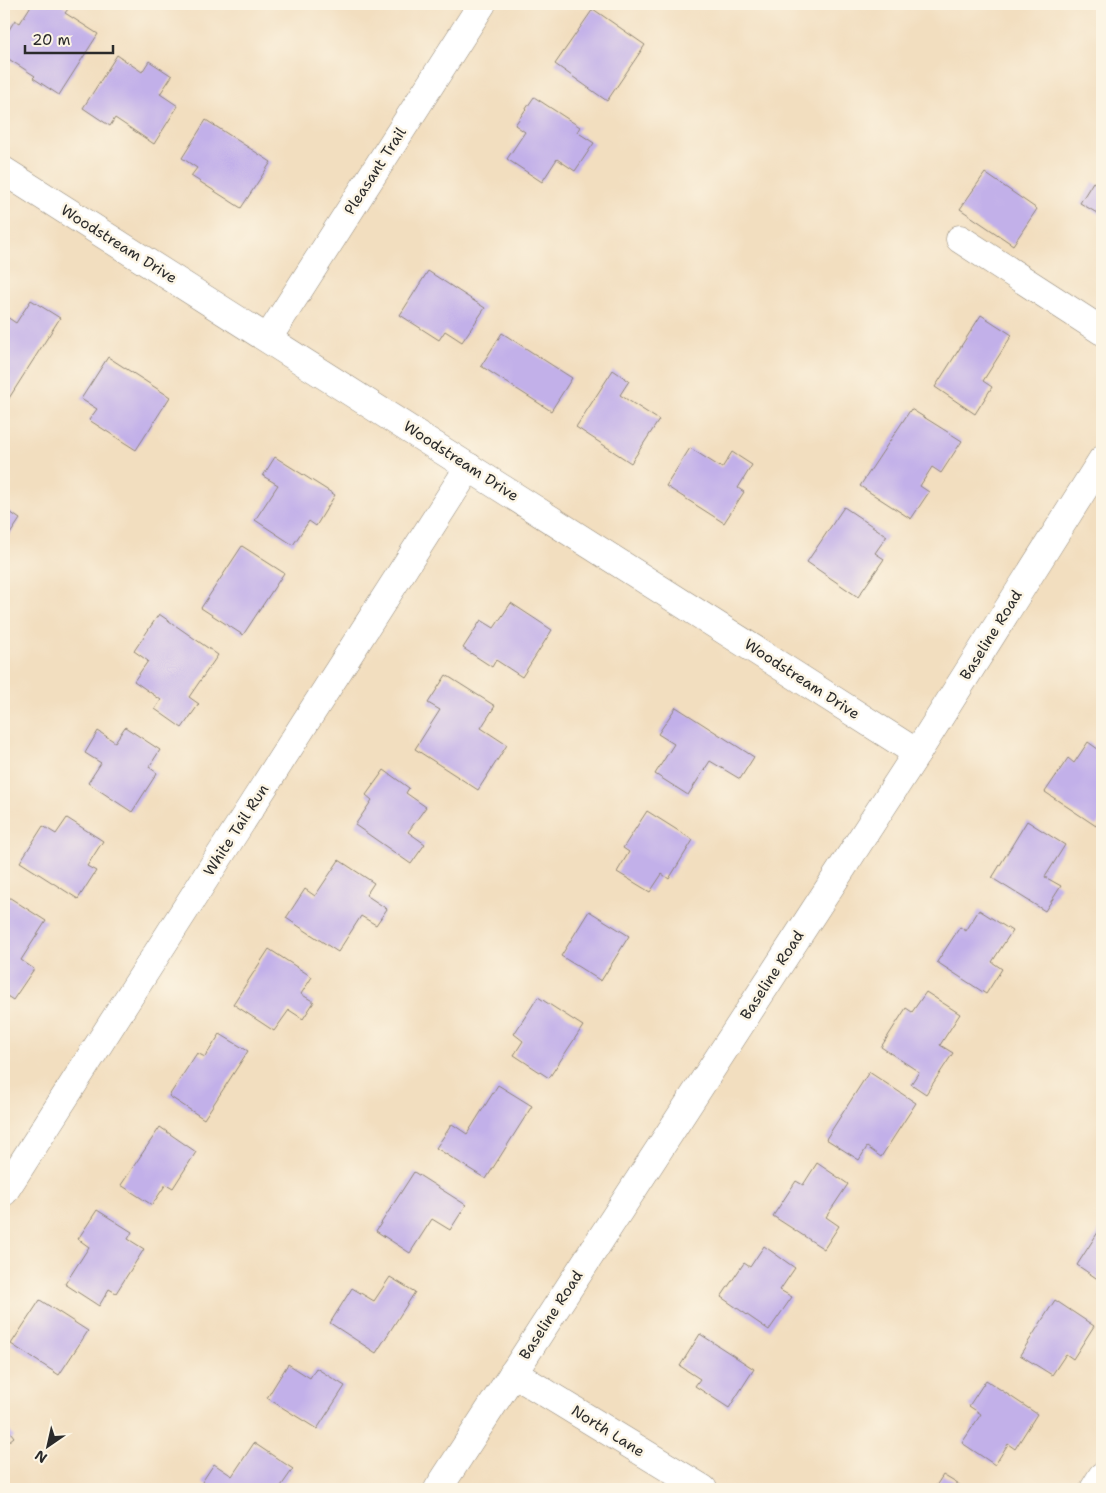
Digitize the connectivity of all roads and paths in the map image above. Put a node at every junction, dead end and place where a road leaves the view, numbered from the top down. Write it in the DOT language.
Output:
graph roads {
  1 [pos="482,4"];
  2 [pos="4,171"];
  3 [pos="960,239"];
  4 [pos="1102,331"];
  5 [pos="268,338"];
  6 [pos="1102,460"];
  7 [pos="469,467"];
  8 [pos="917,753"];
  9 [pos="4,1192"];
  10 [pos="513,1373"];
  11 [pos="1102,1476"];
  12 [pos="438,1489"];
  13 [pos="702,1489"];
  14 [pos="1094,1489"];
  1 -- 5 [label="street, Pleasant Trail"];
  2 -- 5 [label="street, Woodstream Drive"];
  3 -- 4 [label="street"];
  5 -- 7 [label="street, Woodstream Drive"];
  6 -- 8 [label="street, Baseline Road"];
  7 -- 8 [label="street, Woodstream Drive"];
  7 -- 9 [label="street, White Tail Run"];
  8 -- 10 [label="street, Baseline Road"];
  10 -- 12 [label="street, Baseline Road"];
  10 -- 13 [label="street, North Lane"];
  11 -- 14 [label="street"];
}
